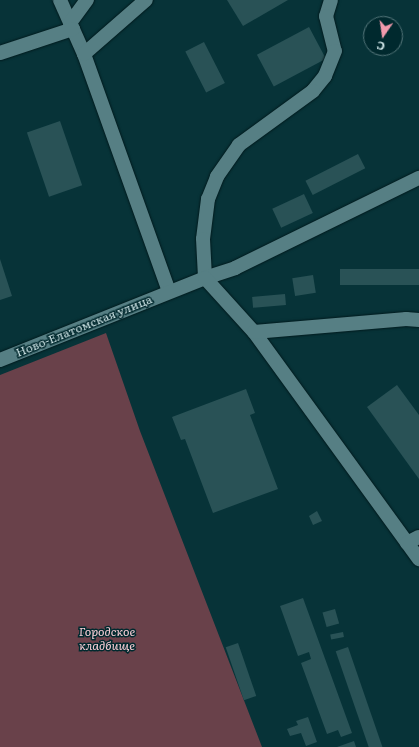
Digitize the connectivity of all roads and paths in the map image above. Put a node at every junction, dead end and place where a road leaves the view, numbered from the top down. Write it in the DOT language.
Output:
graph roads {
  1 [pos="60,0"];
  2 [pos="87,0"];
  3 [pos="146,0"];
  4 [pos="331,0"];
  5 [pos="71,26"];
  6 [pos="0,53"];
  7 [pos="84,54"];
  8 [pos="419,178"];
  9 [pos="205,278"];
  10 [pos="169,291"];
  11 [pos="419,320"];
  12 [pos="254,332"];
  13 [pos="0,360"];
  14 [pos="413,540"];
  15 [pos="419,559"];
  1 -- 5 [label="street"];
  2 -- 5 [label="street"];
  3 -- 7 [label="street"];
  4 -- 9 [label="street"];
  5 -- 6 [label="street"];
  5 -- 7 [label="street"];
  7 -- 10 [label="street"];
  8 -- 9 [label="street, Ново-Елатомская улица"];
  9 -- 10 [label="street, Ново-Елатомская улица"];
  9 -- 12 [label="street"];
  10 -- 13 [label="street, Ново-Елатомская улица"];
  11 -- 12 [label="street"];
  12 -- 14 [label="street"];
  14 -- 15 [label="street"];
}
